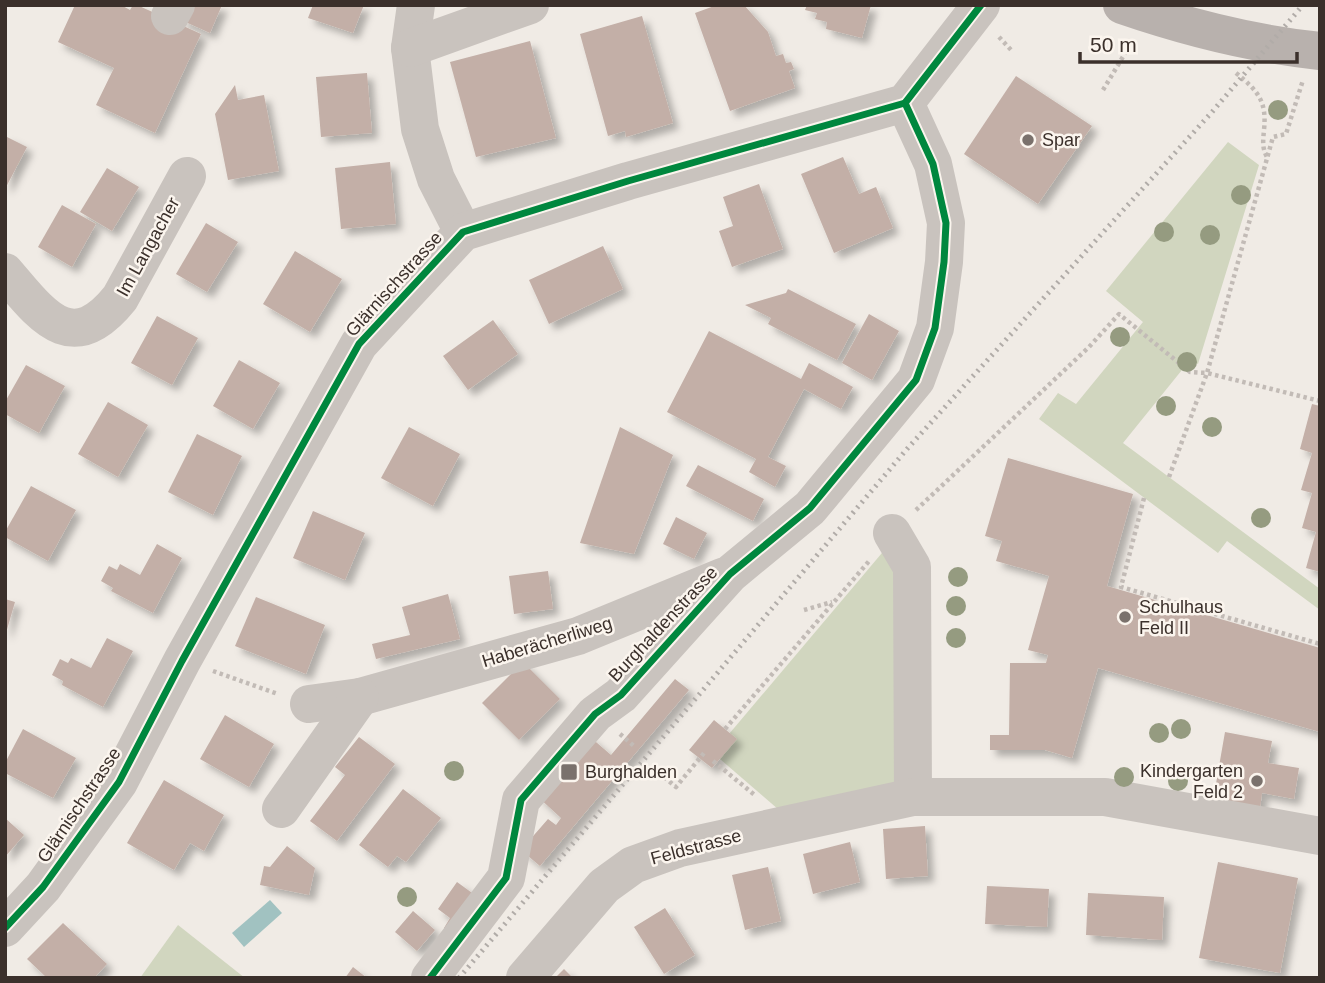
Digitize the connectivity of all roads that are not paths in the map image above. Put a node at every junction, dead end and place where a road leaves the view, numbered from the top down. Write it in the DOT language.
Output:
graph roads {
  1 [pos="416,5"];
  2 [pos="530,5"];
  3 [pos="1122,5"];
  4 [pos="990,21"];
  5 [pos="410,48"];
  6 [pos="1312,64"];
  7 [pos="905,103"];
  8 [pos="187,176"];
  9 [pos="463,232"];
  10 [pos="5,272"];
  11 [pos="892,533"];
  12 [pos="730,574"];
  13 [pos="360,697"];
  14 [pos="309,704"];
  15 [pos="913,797"];
  16 [pos="281,808"];
  17 [pos="1320,836"];
  18 [pos="5,928"];
  19 [pos="430,978"];
  20 [pos="525,978"];
  1 -- 5 [label="street"];
  2 -- 5 [label="street"];
  3 -- 6 [label="main road"];
  4 -- 7 [label="street"];
  5 -- 9 [label="street"];
  7 -- 9 [label="street, Glärnischstrasse"];
  7 -- 12 [label="street, Burghaldenstrasse"];
  8 -- 10 [label="street, Im Langacher"];
  9 -- 18 [label="street, Glärnischstrasse"];
  11 -- 15 [label="street"];
  12 -- 13 [label="street, Haberächerliweg"];
  12 -- 19 [label="street, Burghaldenstrasse"];
  13 -- 14 [label="street, Haberächerliweg"];
  13 -- 16 [label="street"];
  15 -- 17 [label="street, Feldstrasse"];
  15 -- 20 [label="street, Feldstrasse"];
}
